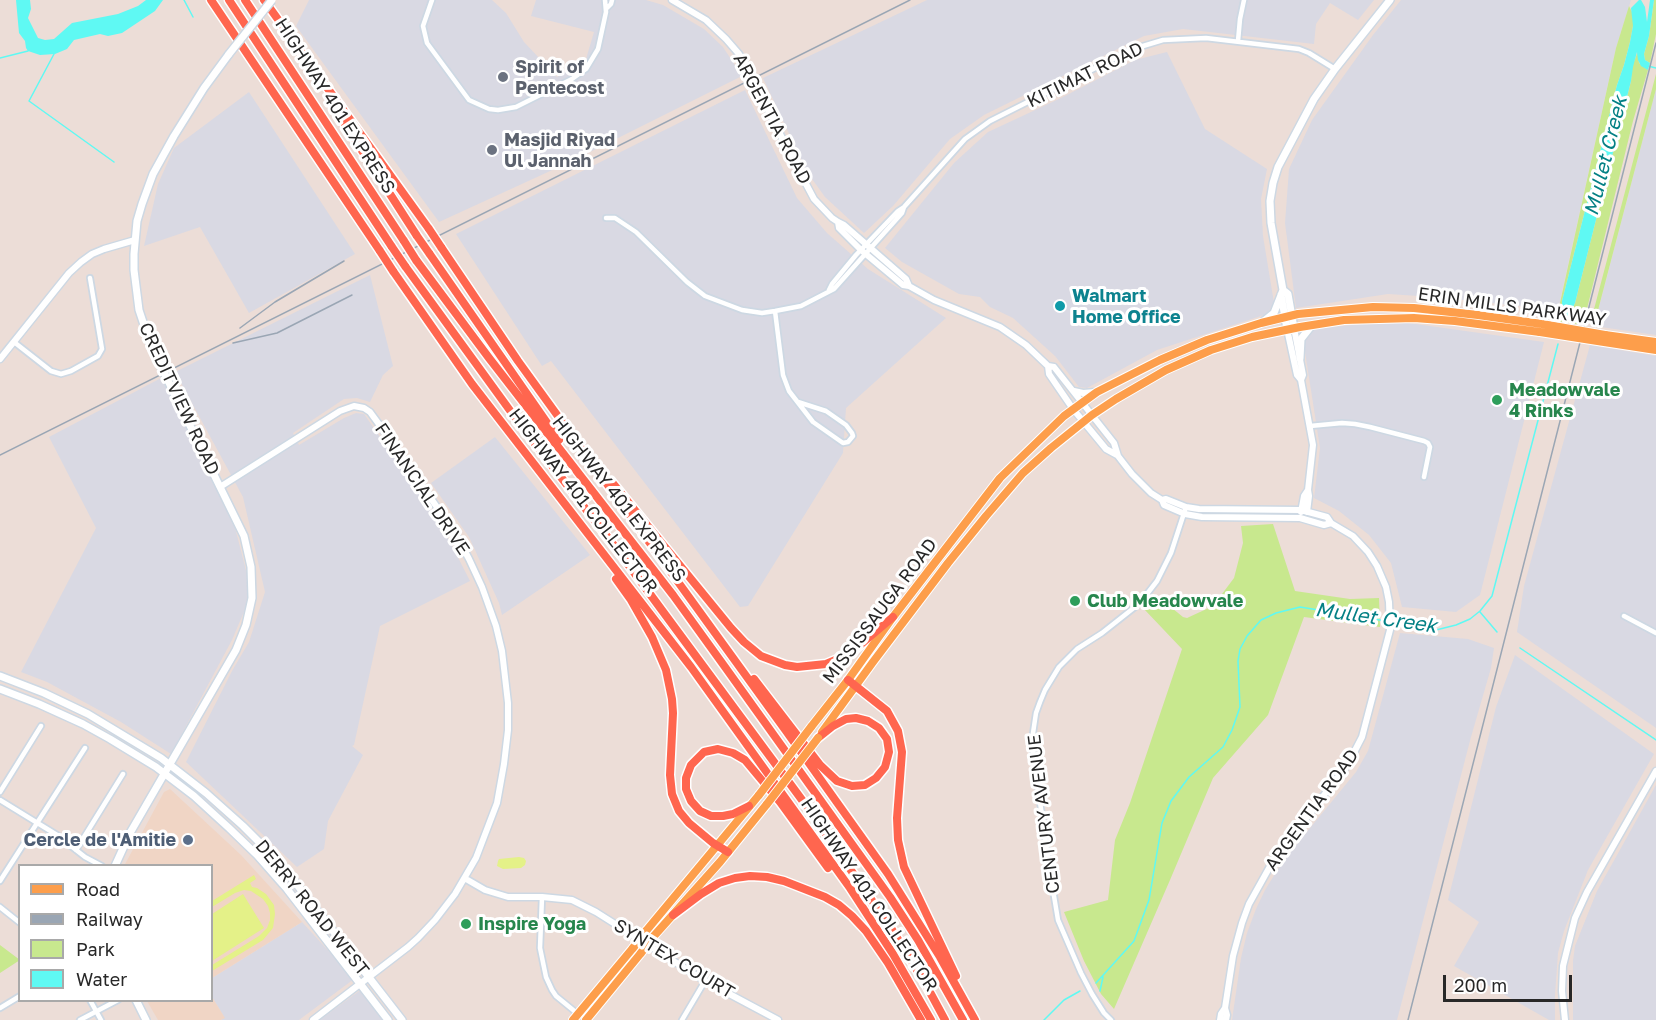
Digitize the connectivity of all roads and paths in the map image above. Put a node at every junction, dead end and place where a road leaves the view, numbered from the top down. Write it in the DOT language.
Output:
graph roads {
  1 [pos="211,0"];
  2 [pos="229,0"];
  3 [pos="245,0"];
  4 [pos="264,0"];
  5 [pos="272,0"];
  6 [pos="432,0"];
  7 [pos="605,0"];
  8 [pos="612,0"];
  9 [pos="672,0"];
  10 [pos="1244,0"];
  11 [pos="1390,0"];
  12 [pos="607,8"];
  13 [pos="280,23"];
  14 [pos="1238,41"];
  15 [pos="1335,69"];
  16 [pos="606,218"];
  17 [pos="838,222"];
  18 [pos="135,240"];
  19 [pos="869,246"];
  20 [pos="863,252"];
  21 [pos="90,278"];
  22 [pos="909,286"];
  23 [pos="1282,292"];
  24 [pos="775,311"];
  25 [pos="1289,316"];
  26 [pos="1262,323"];
  27 [pos="1312,325"];
  28 [pos="1541,328"];
  29 [pos="1291,329"];
  30 [pos="1604,338"];
  31 [pos="14,342"];
  32 [pos="1656,342"];
  33 [pos="1656,350"];
  34 [pos="1300,358"];
  35 [pos="0,359"];
  36 [pos="518,361"];
  37 [pos="1048,366"];
  38 [pos="1301,380"];
  39 [pos="1074,391"];
  40 [pos="1097,392"];
  41 [pos="1064,397"];
  42 [pos="798,402"];
  43 [pos="1083,402"];
  44 [pos="1106,405"];
  45 [pos="1073,409"];
  46 [pos="1092,415"];
  47 [pos="1064,417"];
  48 [pos="1084,421"];
  49 [pos="1310,426"];
  50 [pos="1102,428"];
  51 [pos="1092,431"];
  52 [pos="1069,432"];
  53 [pos="1118,456"];
  54 [pos="1424,477"];
  55 [pos="220,487"];
  56 [pos="569,510"];
  57 [pos="1186,510"];
  58 [pos="1304,510"];
  59 [pos="609,512"];
  60 [pos="1303,518"];
  61 [pos="1331,523"];
  62 [pos="1624,616"];
  63 [pos="893,617"];
  64 [pos="706,622"];
  65 [pos="1656,633"];
  66 [pos="0,676"];
  67 [pos="848,680"];
  68 [pos="856,685"];
  69 [pos="0,689"];
  70 [pos="41,726"];
  71 [pos="818,738"];
  72 [pos="85,748"];
  73 [pos="170,764"];
  74 [pos="1656,771"];
  75 [pos="165,773"];
  76 [pos="123,774"];
  77 [pos="0,792"];
  78 [pos="0,800"];
  79 [pos="749,806"];
  80 [pos="38,824"];
  81 [pos="717,846"];
  82 [pos="76,850"];
  83 [pos="728,852"];
  84 [pos="98,864"];
  85 [pos="116,864"];
  86 [pos="466,879"];
  87 [pos="0,881"];
  88 [pos="542,897"];
  89 [pos="0,907"];
  90 [pos="674,915"];
  91 [pos="18,921"];
  92 [pos="881,935"];
  93 [pos="637,951"];
  94 [pos="369,977"];
  95 [pos="705,981"];
  96 [pos="361,983"];
  97 [pos="18,997"];
  98 [pos="91,1002"];
  99 [pos="114,1002"];
  100 [pos="137,1002"];
  101 [pos="0,1008"];
  102 [pos="1225,1008"];
  103 [pos="96,1011"];
  104 [pos="576,1017"];
  105 [pos="80,1020"];
  106 [pos="101,1020"];
  107 [pos="146,1020"];
  108 [pos="313,1020"];
  109 [pos="388,1020"];
  110 [pos="402,1020"];
  111 [pos="586,1020"];
  112 [pos="682,1020"];
  113 [pos="778,1020"];
  114 [pos="921,1020"];
  115 [pos="931,1020"];
  116 [pos="945,1020"];
  117 [pos="963,1020"];
  118 [pos="976,1020"];
  119 [pos="1111,1020"];
  120 [pos="1220,1020"];
  121 [pos="1226,1020"];
  122 [pos="1564,1020"];
  1 -- 56 [label="highway, HIGHWAY 401 COLLECTOR, bridge"];
  2 -- 116 [label="highway, HIGHWAY 401 EXPRESS, bridge"];
  3 -- 59 [label="highway, HIGHWAY 401 EXPRESS, bridge"];
  4 -- 13 [label="highway, HIGHWAY 401 COLLECTOR"];
  5 -- 18 [label="main road, CREDITVIEW ROAD, bridge"];
  6 -- 12 [label="street"];
  7 -- 12 [label="street"];
  8 -- 12 [label="street"];
  9 -- 17 [label="street, ARGENTIA ROAD"];
  10 -- 14 [label="street"];
  11 -- 15 [label="main road"];
  13 -- 36 [label="highway, HIGHWAY 401 COLLECTOR, bridge"];
  13 -- 59 [label="highway, bridge"];
  14 -- 15 [label="street, KITIMAT ROAD"];
  14 -- 19 [label="street, KITIMAT ROAD"];
  15 -- 23 [label="main road"];
  16 -- 24 [label="street, KITIMAT ROAD"];
  17 -- 19 [label="street, ARGENTIA ROAD"];
  17 -- 20 [label="street, ARGENTIA ROAD"];
  18 -- 31 [label="street"];
  18 -- 55 [label="main road, CREDITVIEW ROAD"];
  19 -- 20 [label="street, KITIMAT ROAD"];
  19 -- 22 [label="street, ARGENTIA ROAD"];
  20 -- 22 [label="street, ARGENTIA ROAD"];
  20 -- 24 [label="street, KITIMAT ROAD"];
  21 -- 31 [label="street"];
  22 -- 37 [label="street, ARGENTIA ROAD"];
  23 -- 25 [label="main road"];
  23 -- 26 [label="main road"];
  24 -- 42 [label="street"];
  25 -- 26 [label="main road, MISSISSAUGA ROAD"];
  25 -- 28 [label="main road, ERIN MILLS PARKWAY"];
  25 -- 29 [label="main road"];
  26 -- 40 [label="main road, MISSISSAUGA ROAD"];
  27 -- 28 [label="main road, ERIN MILLS PARKWAY"];
  27 -- 29 [label="main road, ERIN MILLS PARKWAY"];
  27 -- 34 [label="main road"];
  28 -- 30 [label="main road, ERIN MILLS PARKWAY, bridge"];
  29 -- 34 [label="street"];
  29 -- 38 [label="street"];
  29 -- 44 [label="main road, MISSISSAUGA ROAD"];
  30 -- 32 [label="main road, ERIN MILLS PARKWAY"];
  30 -- 33 [label="main road, ERIN MILLS PARKWAY"];
  31 -- 35 [label="street"];
  34 -- 38 [label="street"];
  36 -- 63 [label="highway"];
  36 -- 64 [label="highway, HIGHWAY 401 COLLECTOR"];
  37 -- 39 [label="street, ARGENTIA ROAD"];
  37 -- 41 [label="street, ARGENTIA ROAD"];
  38 -- 49 [label="street"];
  39 -- 40 [label="street"];
  39 -- 43 [label="street, ARGENTIA ROAD"];
  40 -- 43 [label="main road, MISSISSAUGA ROAD"];
  41 -- 45 [label="street, ARGENTIA ROAD"];
  41 -- 47 [label="street"];
  42 -- 42 [label="street"];
  43 -- 45 [label="main road, MISSISSAUGA ROAD"];
  43 -- 46 [label="street, ARGENTIA ROAD"];
  44 -- 46 [label="main road, MISSISSAUGA ROAD"];
  44 -- 50 [label="street"];
  45 -- 47 [label="main road, MISSISSAUGA ROAD"];
  45 -- 48 [label="street, ARGENTIA ROAD"];
  46 -- 48 [label="main road, MISSISSAUGA ROAD"];
  46 -- 50 [label="street, ARGENTIA ROAD"];
  47 -- 63 [label="main road, MISSISSAUGA ROAD"];
  48 -- 51 [label="street, ARGENTIA ROAD"];
  48 -- 52 [label="main road, MISSISSAUGA ROAD"];
  49 -- 54 [label="street"];
  49 -- 58 [label="street"];
  50 -- 53 [label="street, ARGENTIA ROAD"];
  51 -- 52 [label="street"];
  51 -- 53 [label="street, ARGENTIA ROAD"];
  52 -- 68 [label="main road, MISSISSAUGA ROAD"];
  53 -- 57 [label="street, ARGENTIA ROAD"];
  55 -- 73 [label="main road, CREDITVIEW ROAD"];
  55 -- 86 [label="street, FINANCIAL DRIVE"];
  56 -- 81 [label="highway"];
  56 -- 92 [label="highway, HIGHWAY 401 COLLECTOR"];
  57 -- 58 [label="street, ARGENTIA ROAD"];
  57 -- 60 [label="street, ARGENTIA ROAD"];
  57 -- 119 [label="street, CENTURY AVENUE"];
  58 -- 60 [label="street"];
  58 -- 61 [label="street, ARGENTIA ROAD"];
  59 -- 117 [label="highway, HIGHWAY 401 EXPRESS"];
  60 -- 61 [label="street, ARGENTIA ROAD"];
  61 -- 102 [label="street, ARGENTIA ROAD"];
  62 -- 65 [label="street"];
  63 -- 67 [label="main road, MISSISSAUGA ROAD"];
  64 -- 71 [label="highway"];
  64 -- 118 [label="highway, HIGHWAY 401 COLLECTOR"];
  66 -- 73 [label="main road, DERRY ROAD WEST"];
  67 -- 68 [label="highway"];
  67 -- 79 [label="main road, MISSISSAUGA ROAD, bridge"];
  68 -- 71 [label="main road, MISSISSAUGA ROAD"];
  68 -- 118 [label="highway"];
  69 -- 75 [label="main road, DERRY ROAD WEST"];
  70 -- 77 [label="street"];
  71 -- 83 [label="main road, MISSISSAUGA ROAD, bridge"];
  72 -- 80 [label="street"];
  73 -- 75 [label="main road, CREDITVIEW ROAD"];
  73 -- 94 [label="main road, DERRY ROAD WEST"];
  74 -- 122 [label="street"];
  75 -- 85 [label="main road, CREDITVIEW ROAD"];
  75 -- 96 [label="main road, DERRY ROAD WEST"];
  76 -- 82 [label="street"];
  78 -- 80 [label="street"];
  79 -- 81 [label="main road, MISSISSAUGA ROAD"];
  79 -- 92 [label="highway"];
  80 -- 82 [label="street"];
  80 -- 87 [label="street"];
  81 -- 83 [label="highway"];
  81 -- 93 [label="main road, MISSISSAUGA ROAD, bridge"];
  82 -- 84 [label="street"];
  83 -- 90 [label="main road, MISSISSAUGA ROAD"];
  86 -- 88 [label="street, SYNTEX COURT"];
  86 -- 94 [label="street, FINANCIAL DRIVE"];
  88 -- 95 [label="street, SYNTEX COURT"];
  88 -- 104 [label="street"];
  89 -- 91 [label="street"];
  90 -- 93 [label="main road, MISSISSAUGA ROAD, bridge"];
  90 -- 114 [label="highway"];
  92 -- 115 [label="highway, HIGHWAY 401 COLLECTOR"];
  93 -- 104 [label="main road, MISSISSAUGA ROAD"];
  93 -- 111 [label="main road, MISSISSAUGA ROAD"];
  94 -- 96 [label="street, FINANCIAL DRIVE"];
  94 -- 110 [label="main road, DERRY ROAD WEST"];
  95 -- 112 [label="street"];
  95 -- 113 [label="street, SYNTEX COURT"];
  96 -- 108 [label="street, FINANCIAL DRIVE"];
  96 -- 109 [label="main road, DERRY ROAD WEST"];
  97 -- 101 [label="street"];
  98 -- 103 [label="street"];
  99 -- 103 [label="street"];
  100 -- 107 [label="main road"];
  102 -- 120 [label="street, ARGENTIA ROAD"];
  102 -- 121 [label="street, ARGENTIA ROAD"];
  103 -- 105 [label="street"];
  103 -- 106 [label="street"];
}
